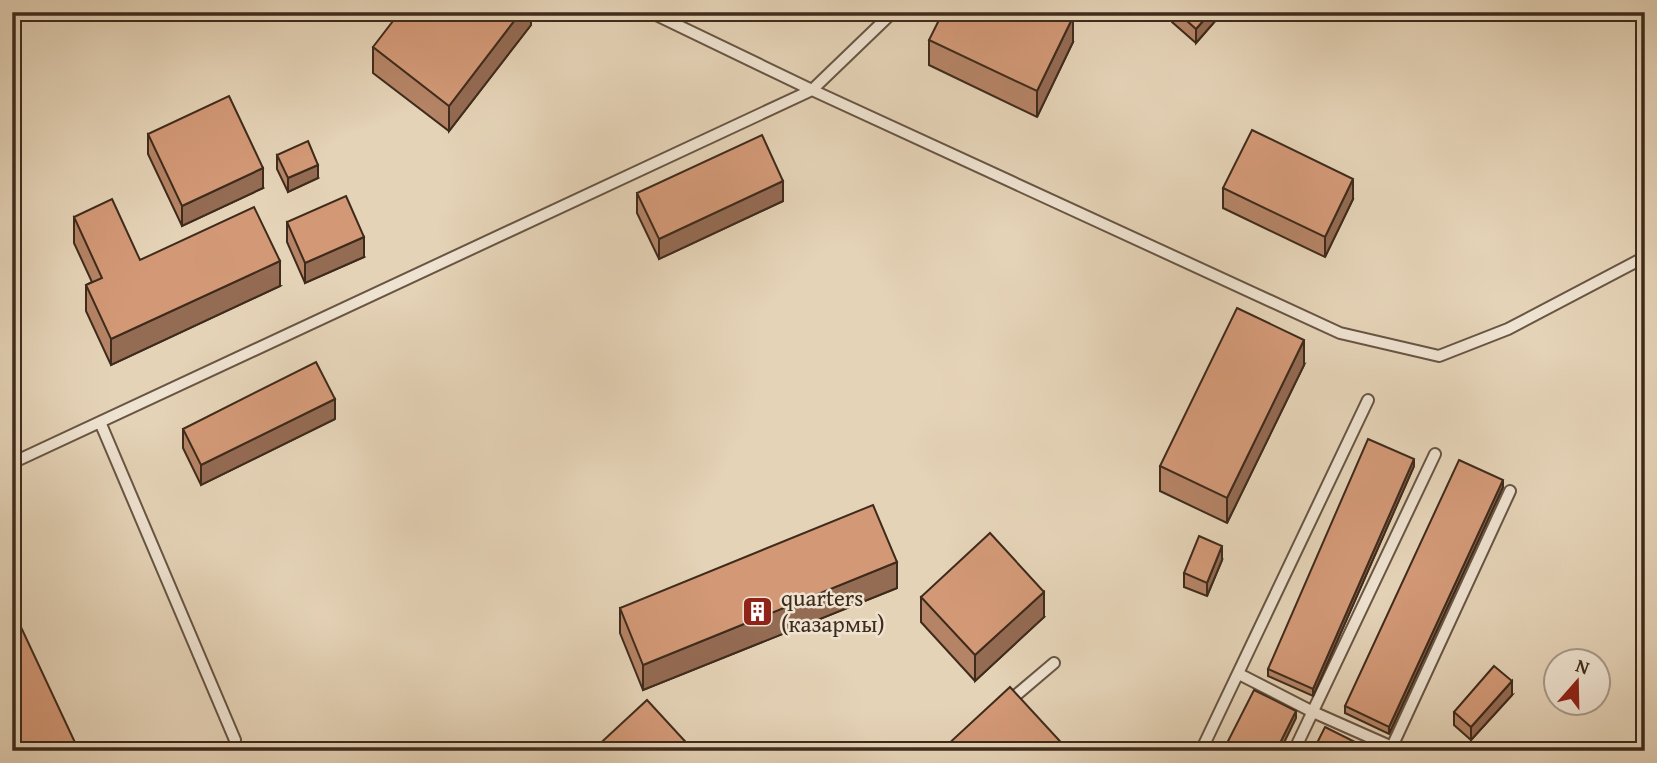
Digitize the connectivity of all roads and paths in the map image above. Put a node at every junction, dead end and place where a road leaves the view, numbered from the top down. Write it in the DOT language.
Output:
graph roads {
  1 [pos="650,12"];
  2 [pos="893,12"];
  3 [pos="812,90"];
  4 [pos="1645,257"];
  5 [pos="1368,400"];
  6 [pos="100,422"];
  7 [pos="1435,453"];
  8 [pos="12,463"];
  9 [pos="1510,491"];
  10 [pos="1054,663"];
  11 [pos="1239,674"];
  12 [pos="1002,707"];
  13 [pos="1313,712"];
  14 [pos="235,740"];
  15 [pos="1391,749"];
  16 [pos="1200,751"];
  17 [pos="1294,751"];
  1 -- 3 [label="lane"];
  2 -- 3 [label="lane"];
  3 -- 4 [label="lane"];
  3 -- 6 [label="lane"];
  5 -- 11 [label="lane"];
  6 -- 8 [label="lane"];
  6 -- 14 [label="lane"];
  7 -- 13 [label="lane"];
  9 -- 15 [label="lane"];
  10 -- 12 [label="lane"];
  11 -- 13 [label="lane"];
  11 -- 16 [label="lane"];
  13 -- 15 [label="lane"];
  13 -- 17 [label="lane"];
}
